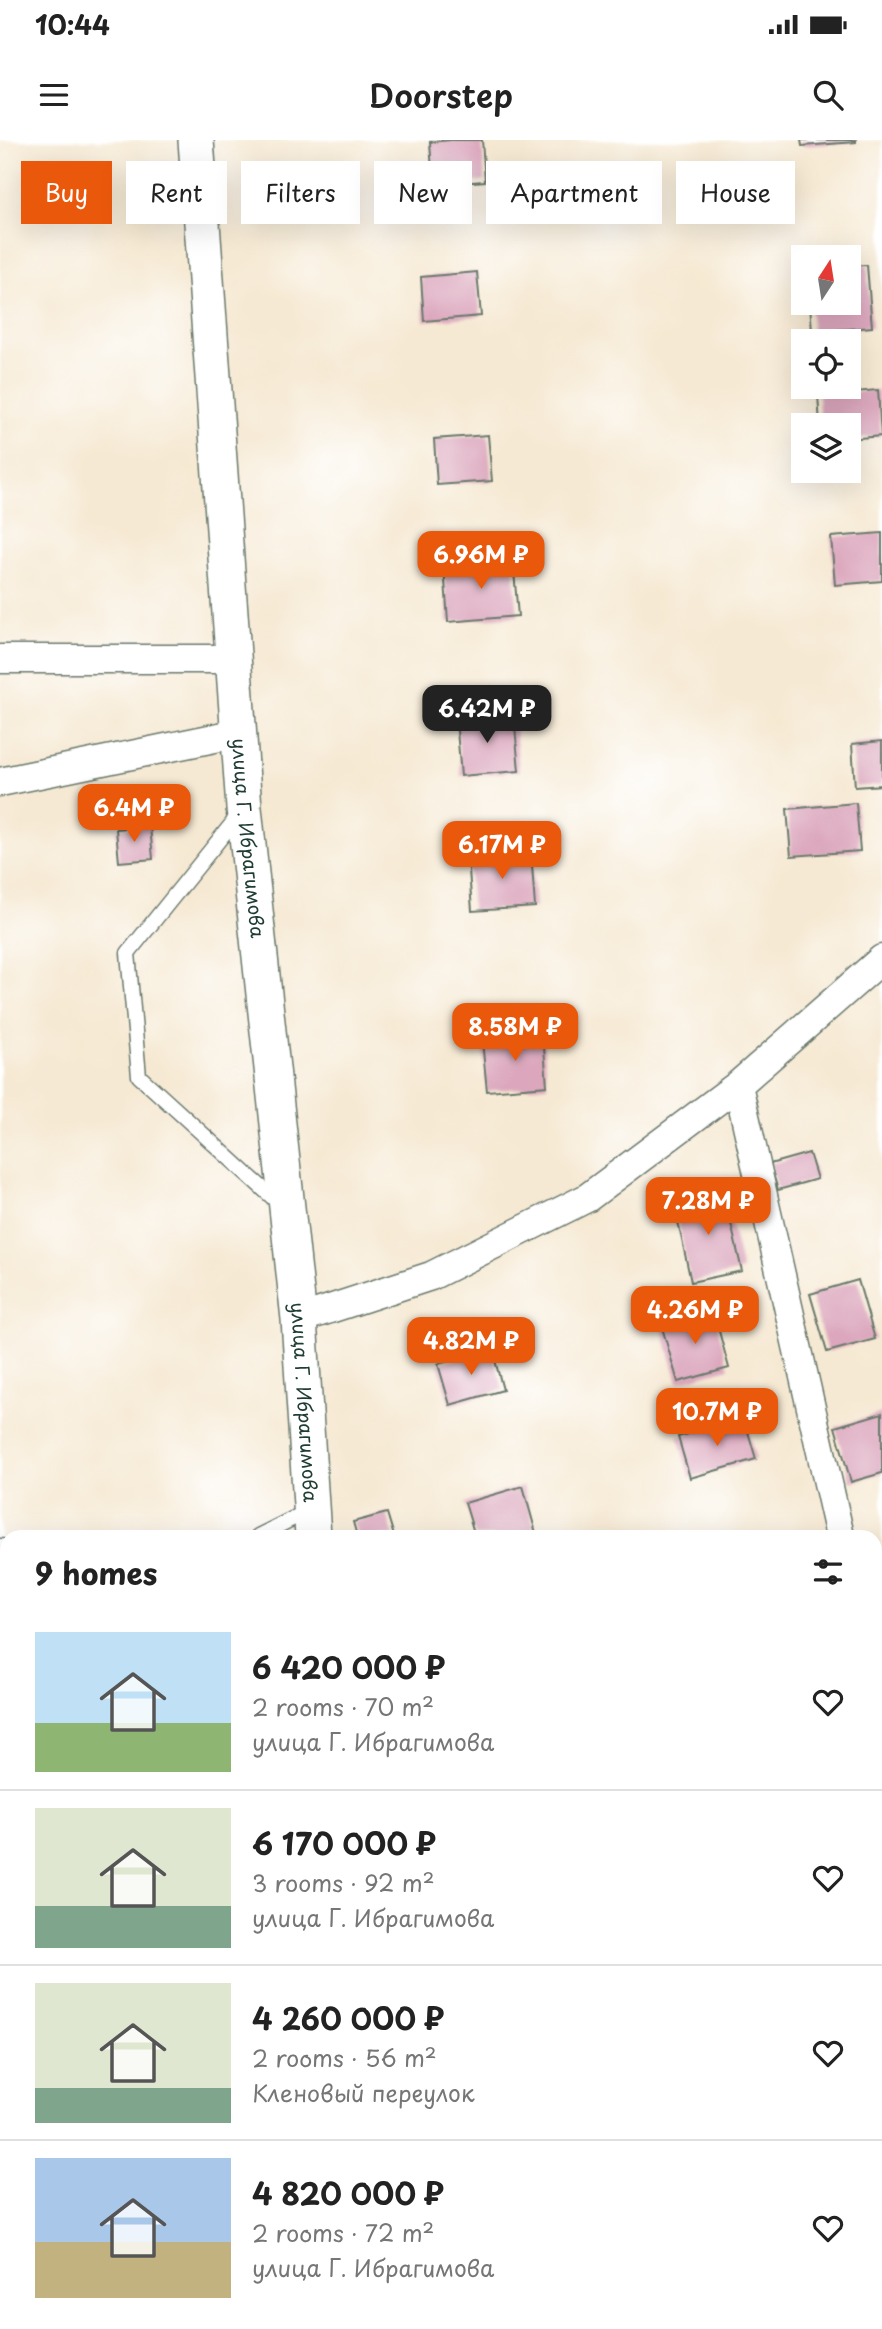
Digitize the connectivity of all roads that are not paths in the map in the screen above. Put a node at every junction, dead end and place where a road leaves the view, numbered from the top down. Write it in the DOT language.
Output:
graph roads {
  1 [pos="196,140"];
  2 [pos="0,659"];
  3 [pos="233,659"];
  4 [pos="239,733"];
  5 [pos="0,782"];
  6 [pos="244,808"];
  7 [pos="882,959"];
  8 [pos="738,1085"];
  9 [pos="288,1212"];
  10 [pos="299,1319"];
  11 [pos="312,1523"];
  12 [pos="283,1530"];
  13 [pos="839,1530"];
  1 -- 3 [label="street, улица Г. Ибрагимова"];
  2 -- 3 [label="street"];
  3 -- 4 [label="street, улица Г. Ибрагимова"];
  4 -- 5 [label="street"];
  4 -- 6 [label="street, улица Г. Ибрагимова"];
  6 -- 9 [label="street, улица Г. Ибрагимова"];
  6 -- 9 [label="lane"];
  7 -- 8 [label="street"];
  8 -- 10 [label="street"];
  8 -- 13 [label="street"];
  9 -- 10 [label="street, улица Г. Ибрагимова"];
  10 -- 11 [label="street, улица Г. Ибрагимова"];
  11 -- 12 [label="lane"];
}
